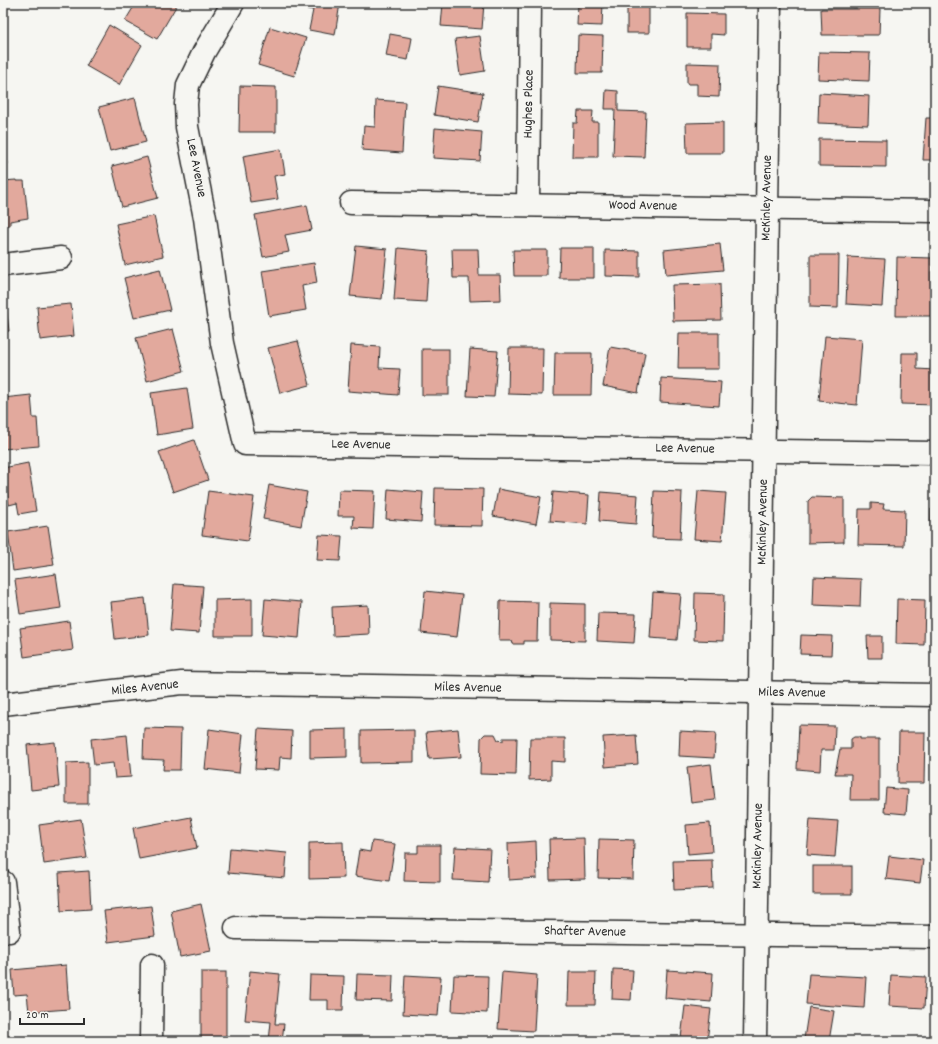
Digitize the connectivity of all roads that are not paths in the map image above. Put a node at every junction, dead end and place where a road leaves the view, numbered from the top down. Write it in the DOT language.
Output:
graph roads {
  1 [pos="233,3"];
  2 [pos="530,3"];
  3 [pos="770,3"];
  4 [pos="351,203"];
  5 [pos="528,204"];
  6 [pos="767,208"];
  7 [pos="935,211"];
  8 [pos="61,258"];
  9 [pos="3,265"];
  10 [pos="764,450"];
  11 [pos="935,452"];
  12 [pos="760,692"];
  13 [pos="935,695"];
  14 [pos="3,704"];
  15 [pos="3,882"];
  16 [pos="236,928"];
  17 [pos="9,931"];
  18 [pos="756,934"];
  19 [pos="935,937"];
  20 [pos="152,965"];
  21 [pos="151,1041"];
  22 [pos="755,1041"];
  1 -- 10 [label="street, Lee Avenue"];
  2 -- 5 [label="street, Hughes Place"];
  3 -- 6 [label="street, McKinley Avenue"];
  4 -- 5 [label="street, Wood Avenue"];
  5 -- 6 [label="street, Wood Avenue"];
  6 -- 7 [label="street, Wood Avenue"];
  6 -- 10 [label="street, McKinley Avenue"];
  8 -- 9 [label="street"];
  10 -- 11 [label="street, Lee Avenue"];
  10 -- 12 [label="street, McKinley Avenue"];
  12 -- 13 [label="street, Miles Avenue"];
  12 -- 14 [label="street, Miles Avenue"];
  12 -- 18 [label="street, McKinley Avenue"];
  15 -- 17 [label="street"];
  16 -- 18 [label="street, Shafter Avenue"];
  18 -- 19 [label="street, Shafter Avenue"];
  18 -- 22 [label="street, McKinley Avenue"];
  20 -- 21 [label="street"];
}
